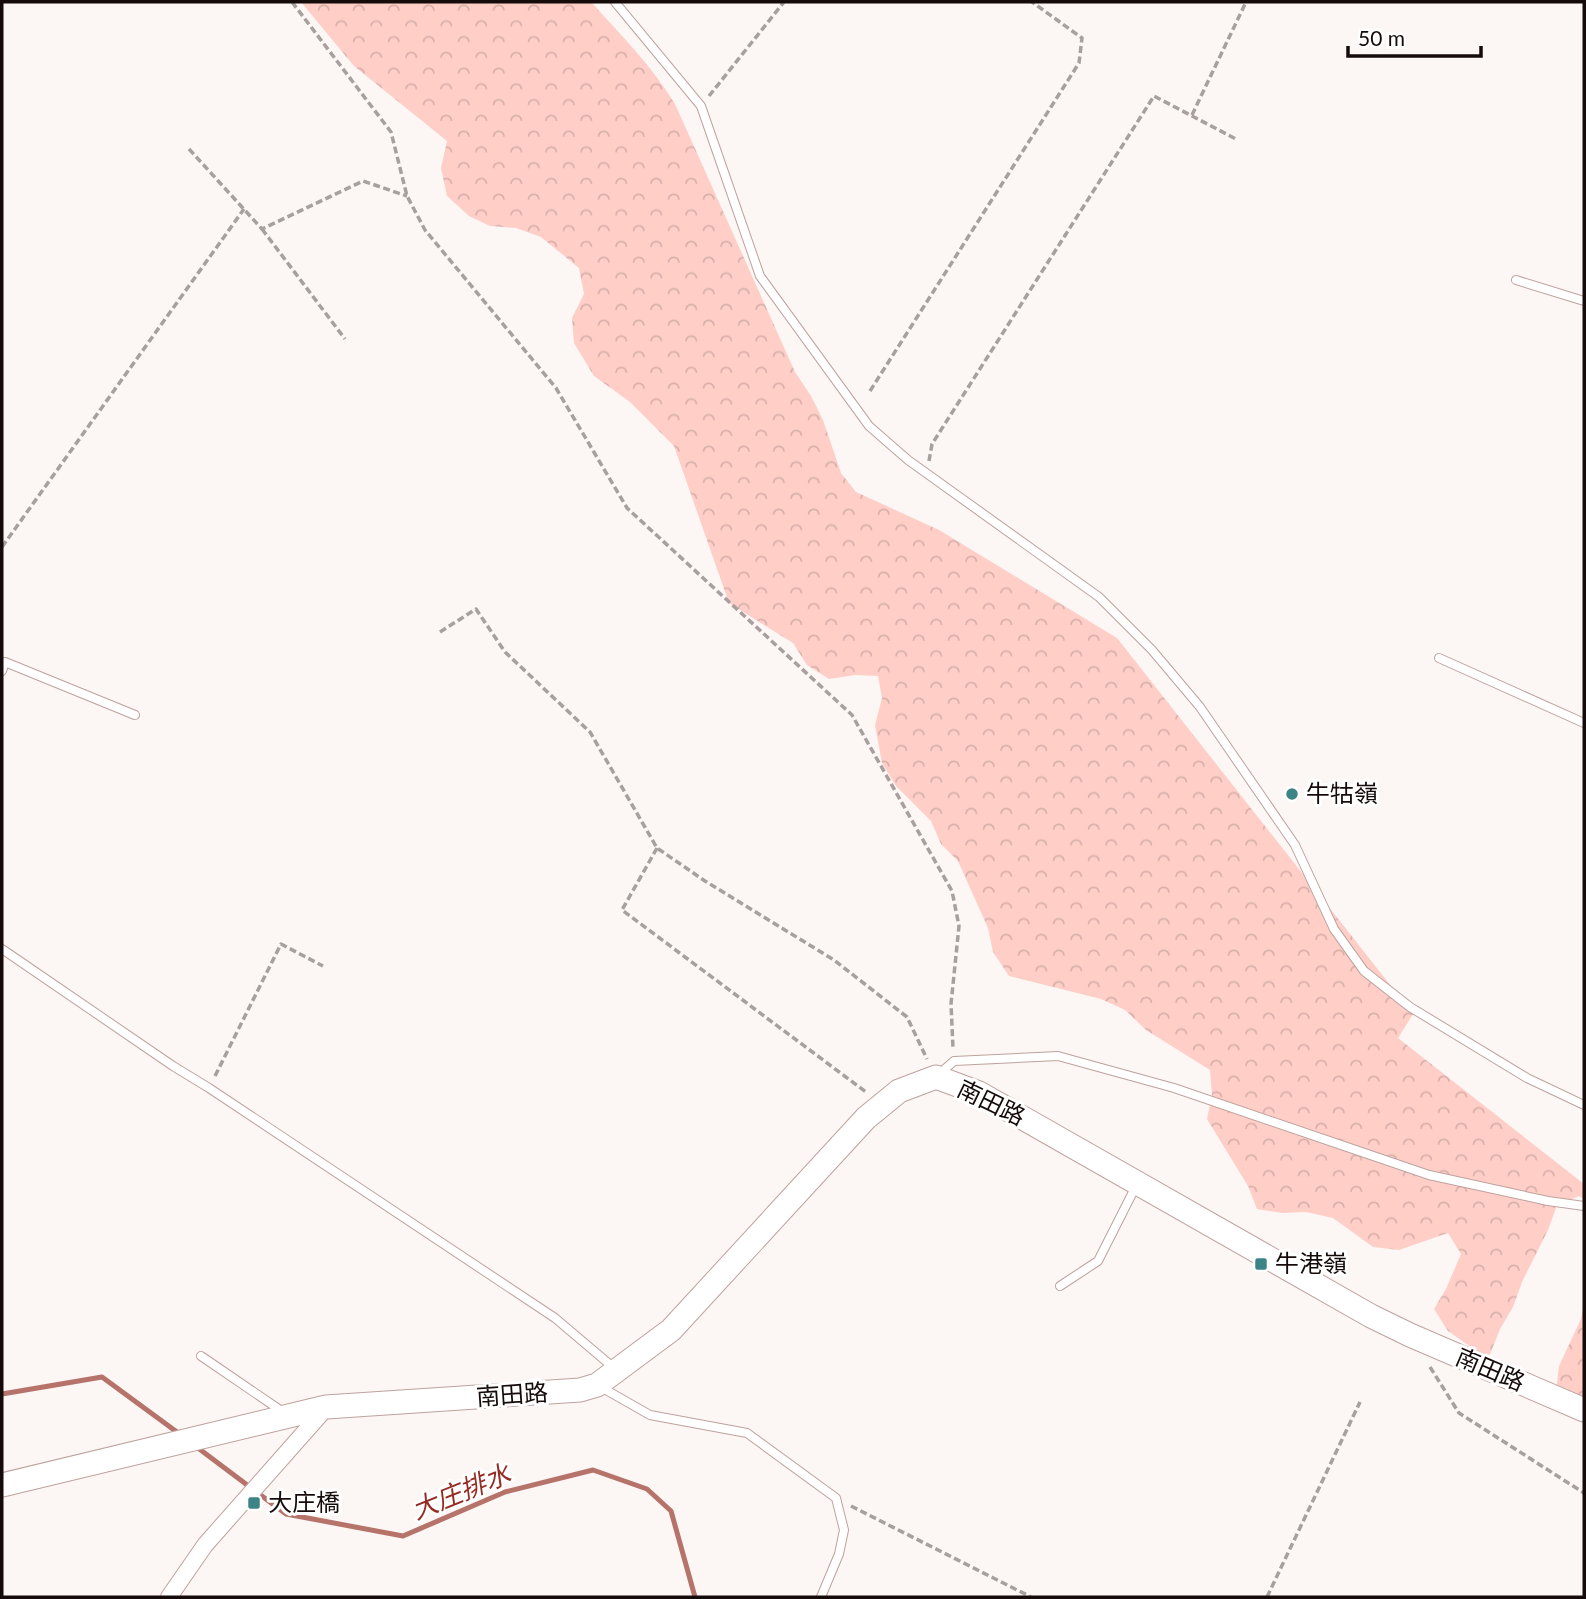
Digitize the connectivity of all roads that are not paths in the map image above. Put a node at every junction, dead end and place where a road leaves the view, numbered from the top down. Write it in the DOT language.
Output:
graph roads {
  1 [pos="615,2"];
  2 [pos="1516,280"];
  3 [pos="1584,302"];
  4 [pos="1439,658"];
  5 [pos="2,671"];
  6 [pos="135,715"];
  7 [pos="1584,723"];
  8 [pos="2,949"];
  9 [pos="936,1077"];
  10 [pos="1584,1105"];
  11 [pos="1138,1184"];
  12 [pos="1584,1206"];
  13 [pos="1060,1286"];
  14 [pos="201,1356"];
  15 [pos="617,1370"];
  16 [pos="597,1385"];
  17 [pos="326,1407"];
  18 [pos="1584,1410"];
  19 [pos="289,1416"];
  20 [pos="2,1485"];
  21 [pos="169,1597"];
  22 [pos="821,1597"];
  1 -- 10 [label="lane"];
  2 -- 3 [label="lane"];
  4 -- 7 [label="lane"];
  5 -- 6 [label="lane"];
  8 -- 15 [label="lane"];
  9 -- 11 [label="main road, 南田路"];
  9 -- 12 [label="lane"];
  9 -- 15 [label="main road, 南田路"];
  11 -- 13 [label="lane"];
  11 -- 18 [label="main road, 南田路"];
  14 -- 19 [label="lane"];
  15 -- 16 [label="main road, 南田路"];
  16 -- 17 [label="main road, 南田路"];
  16 -- 22 [label="lane"];
  17 -- 19 [label="main road, 南田路"];
  17 -- 21 [label="street"];
  19 -- 20 [label="main road, 南田路"];
}
